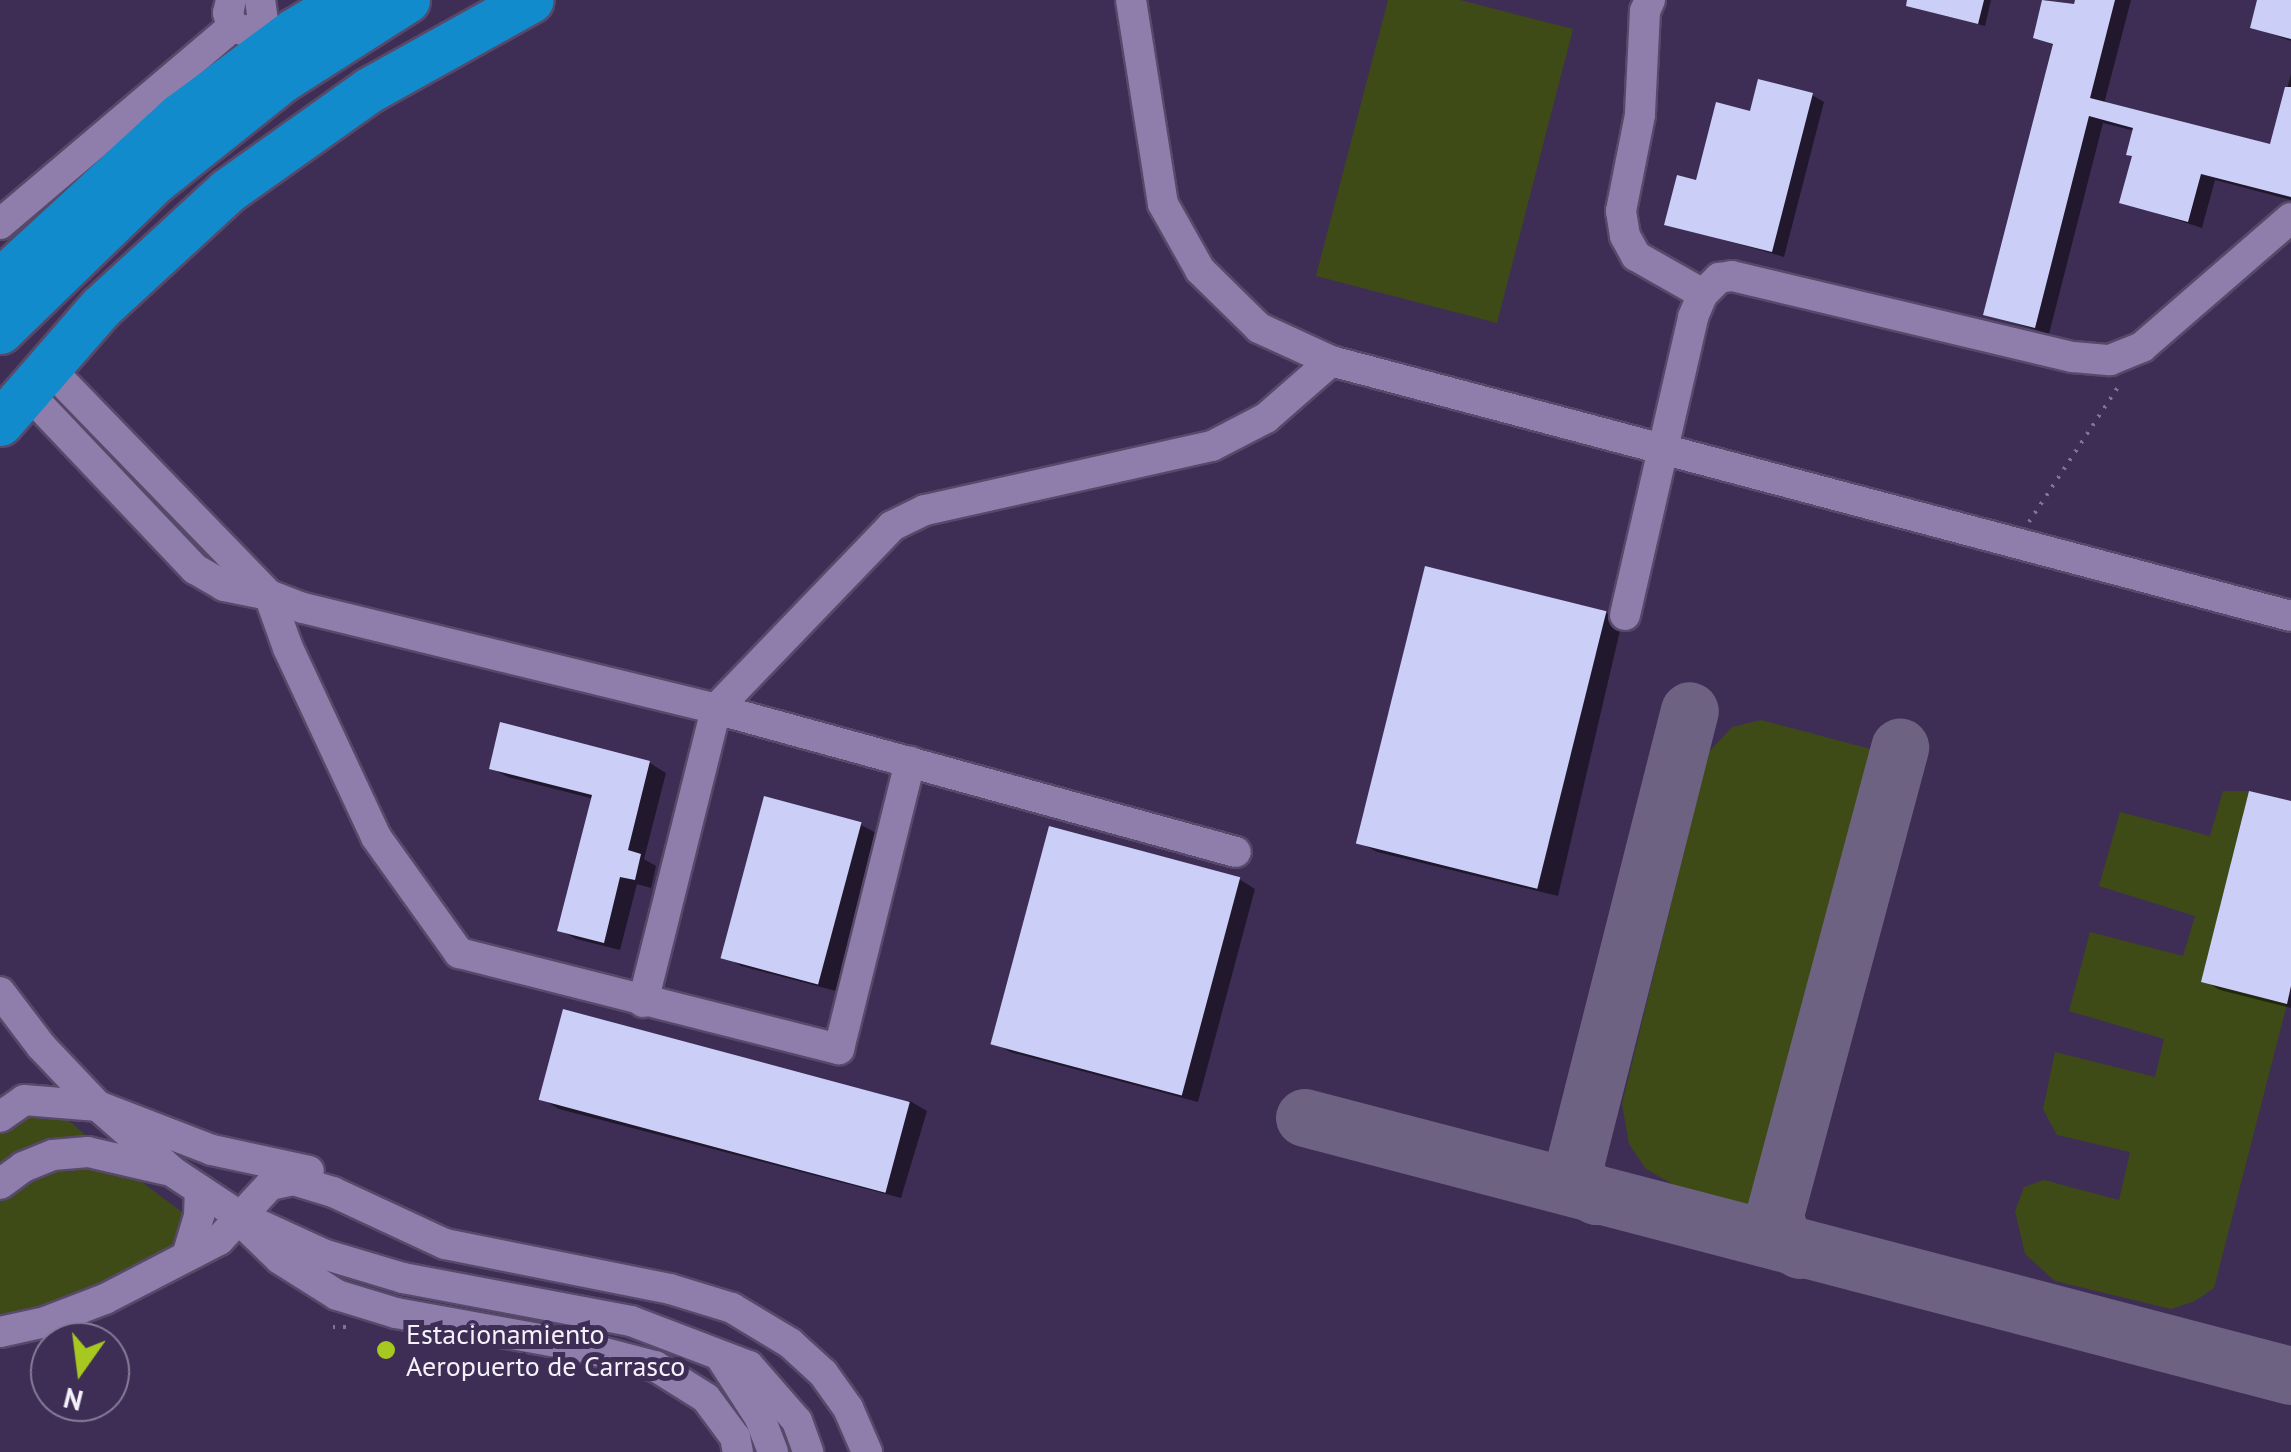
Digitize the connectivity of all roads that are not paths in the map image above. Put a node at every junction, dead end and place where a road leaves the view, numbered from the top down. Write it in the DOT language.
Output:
graph roads {
  1 [pos="346,0"];
  2 [pos="407,0"];
  3 [pos="469,0"];
  4 [pos="531,0"];
  5 [pos="1131,0"];
  6 [pos="1650,0"];
  7 [pos="268,3"];
  8 [pos="232,13"];
  9 [pos="2291,218"];
  10 [pos="0,224"];
  11 [pos="0,281"];
  12 [pos="1703,294"];
  13 [pos="0,331"];
  14 [pos="1330,361"];
  15 [pos="18,389"];
  16 [pos="1664,451"];
  17 [pos="269,595"];
  18 [pos="1625,615"];
  19 [pos="2291,616"];
  20 [pos="716,709"];
  21 [pos="910,762"];
  22 [pos="1236,852"];
  23 [pos="0,992"];
  24 [pos="643,1002"];
  25 [pos="98,1106"];
  26 [pos="0,1117"];
  27 [pos="174,1172"];
  28 [pos="0,1184"];
  29 [pos="200,1190"];
  30 [pos="333,1192"];
  31 [pos="238,1215"];
  32 [pos="187,1256"];
  33 [pos="0,1332"];
  34 [pos="722,1359"];
  35 [pos="738,1452"];
  36 [pos="773,1452"];
  37 [pos="808,1452"];
  38 [pos="868,1452"];
  1 -- 11 [label="highway"];
  2 -- 13 [label="highway"];
  3 -- 15 [label="highway"];
  4 -- 15 [label="highway"];
  5 -- 14 [label="street"];
  6 -- 12 [label="street"];
  7 -- 8 [label="street"];
  8 -- 10 [label="street"];
  9 -- 12 [label="street"];
  12 -- 16 [label="street"];
  14 -- 16 [label="street"];
  14 -- 20 [label="street"];
  15 -- 17 [label="street"];
  16 -- 18 [label="street"];
  16 -- 19 [label="street"];
  17 -- 20 [label="street"];
  17 -- 24 [label="street"];
  20 -- 21 [label="street"];
  20 -- 24 [label="street"];
  21 -- 22 [label="street"];
  21 -- 24 [label="street"];
  23 -- 25 [label="street"];
  25 -- 26 [label="street"];
  25 -- 27 [label="street"];
  25 -- 30 [label="street"];
  27 -- 28 [label="street"];
  27 -- 29 [label="street"];
  29 -- 31 [label="street"];
  29 -- 32 [label="street"];
  30 -- 31 [label="street"];
  30 -- 38 [label="street"];
  31 -- 32 [label="street"];
  31 -- 34 [label="street"];
  31 -- 35 [label="street"];
  32 -- 33 [label="street"];
  34 -- 36 [label="street"];
  34 -- 37 [label="street"];
}
